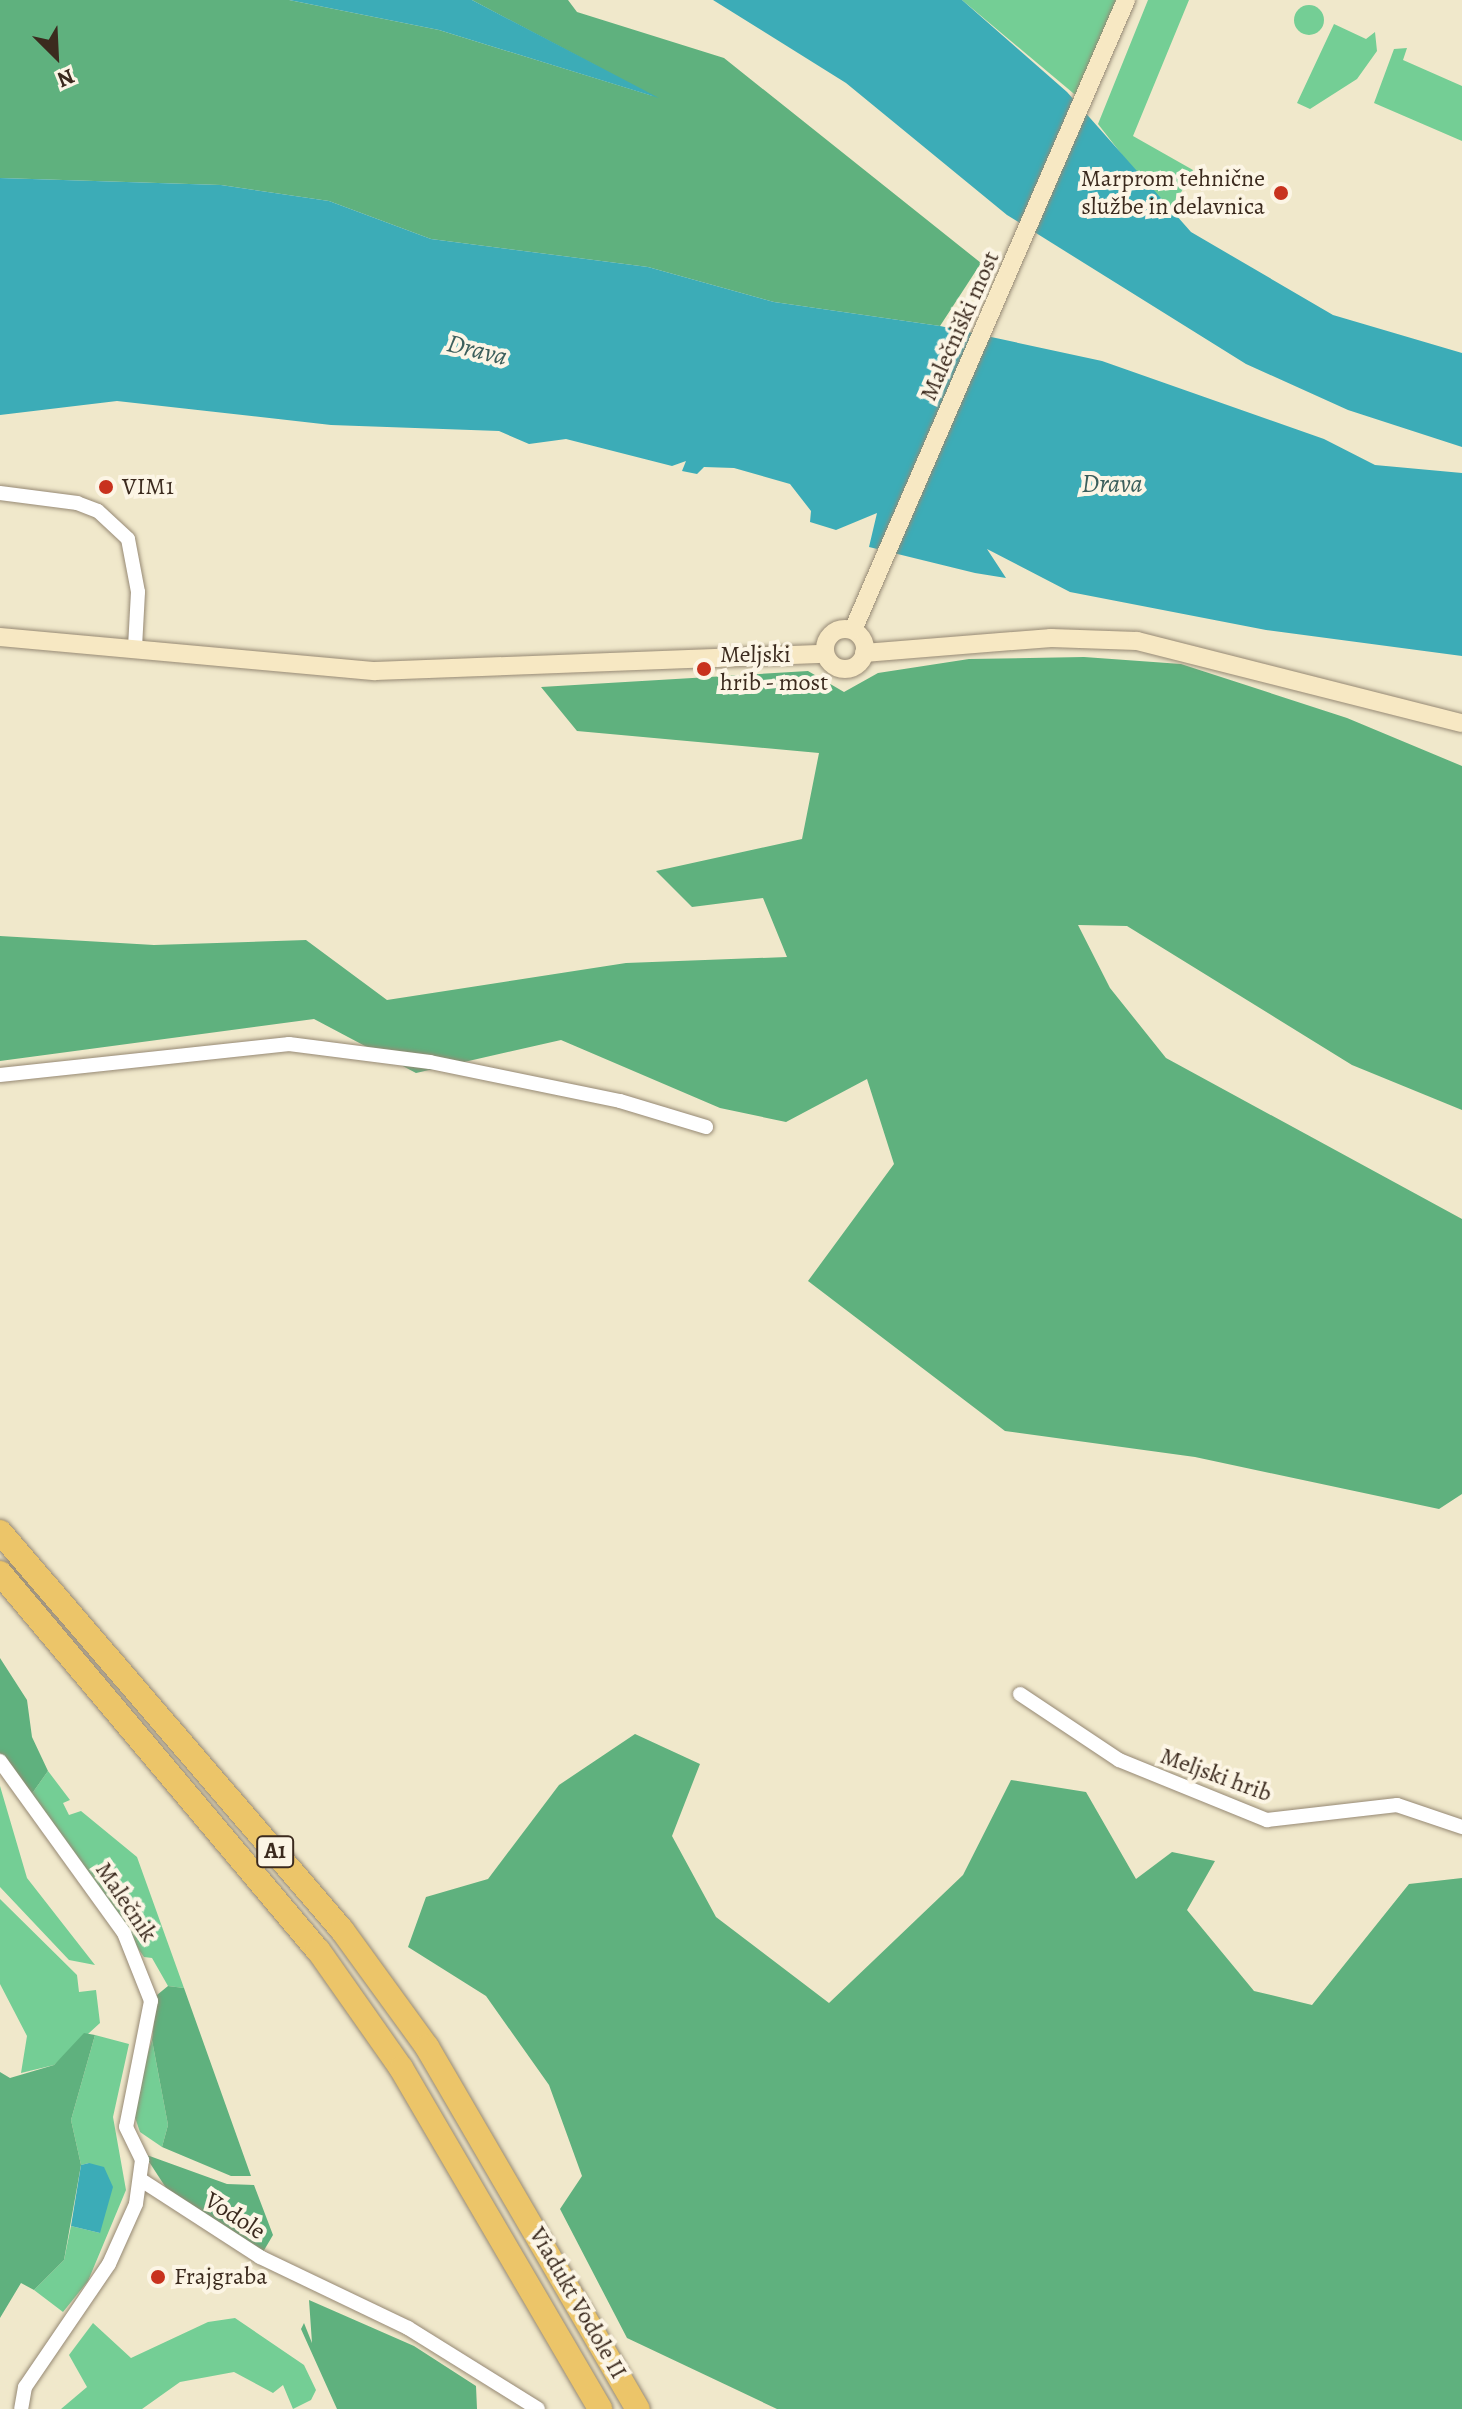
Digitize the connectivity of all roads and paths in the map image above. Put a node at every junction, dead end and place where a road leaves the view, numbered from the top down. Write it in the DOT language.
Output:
graph roads {
  1 [pos="1126,0"];
  2 [pos="0,493"];
  3 [pos="853,630"];
  4 [pos="0,637"];
  5 [pos="135,648"];
  6 [pos="864,653"];
  7 [pos="825,654"];
  8 [pos="1462,723"];
  9 [pos="0,1075"];
  10 [pos="706,1127"];
  11 [pos="0,1532"];
  12 [pos="0,1573"];
  13 [pos="1020,1694"];
  14 [pos="0,1761"];
  15 [pos="1462,1827"];
  16 [pos="141,2180"];
  17 [pos="21,2409"];
  18 [pos="538,2409"];
  19 [pos="600,2409"];
  20 [pos="638,2409"];
  1 -- 3 [label="street, Malečniški most"];
  2 -- 5 [label="street"];
  3 -- 6 [label="street"];
  3 -- 7 [label="street"];
  4 -- 5 [label="street"];
  5 -- 7 [label="street"];
  6 -- 7 [label="street"];
  6 -- 8 [label="street"];
  9 -- 10 [label="street"];
  11 -- 20 [label="highway, Viadukt Vodole II / A1"];
  12 -- 19 [label="highway, Viadukt Vodole II / A1"];
  13 -- 15 [label="street, Meljski hrib"];
  14 -- 16 [label="street, Malečnik"];
  16 -- 17 [label="street"];
  16 -- 18 [label="street, Vodole"];
}
